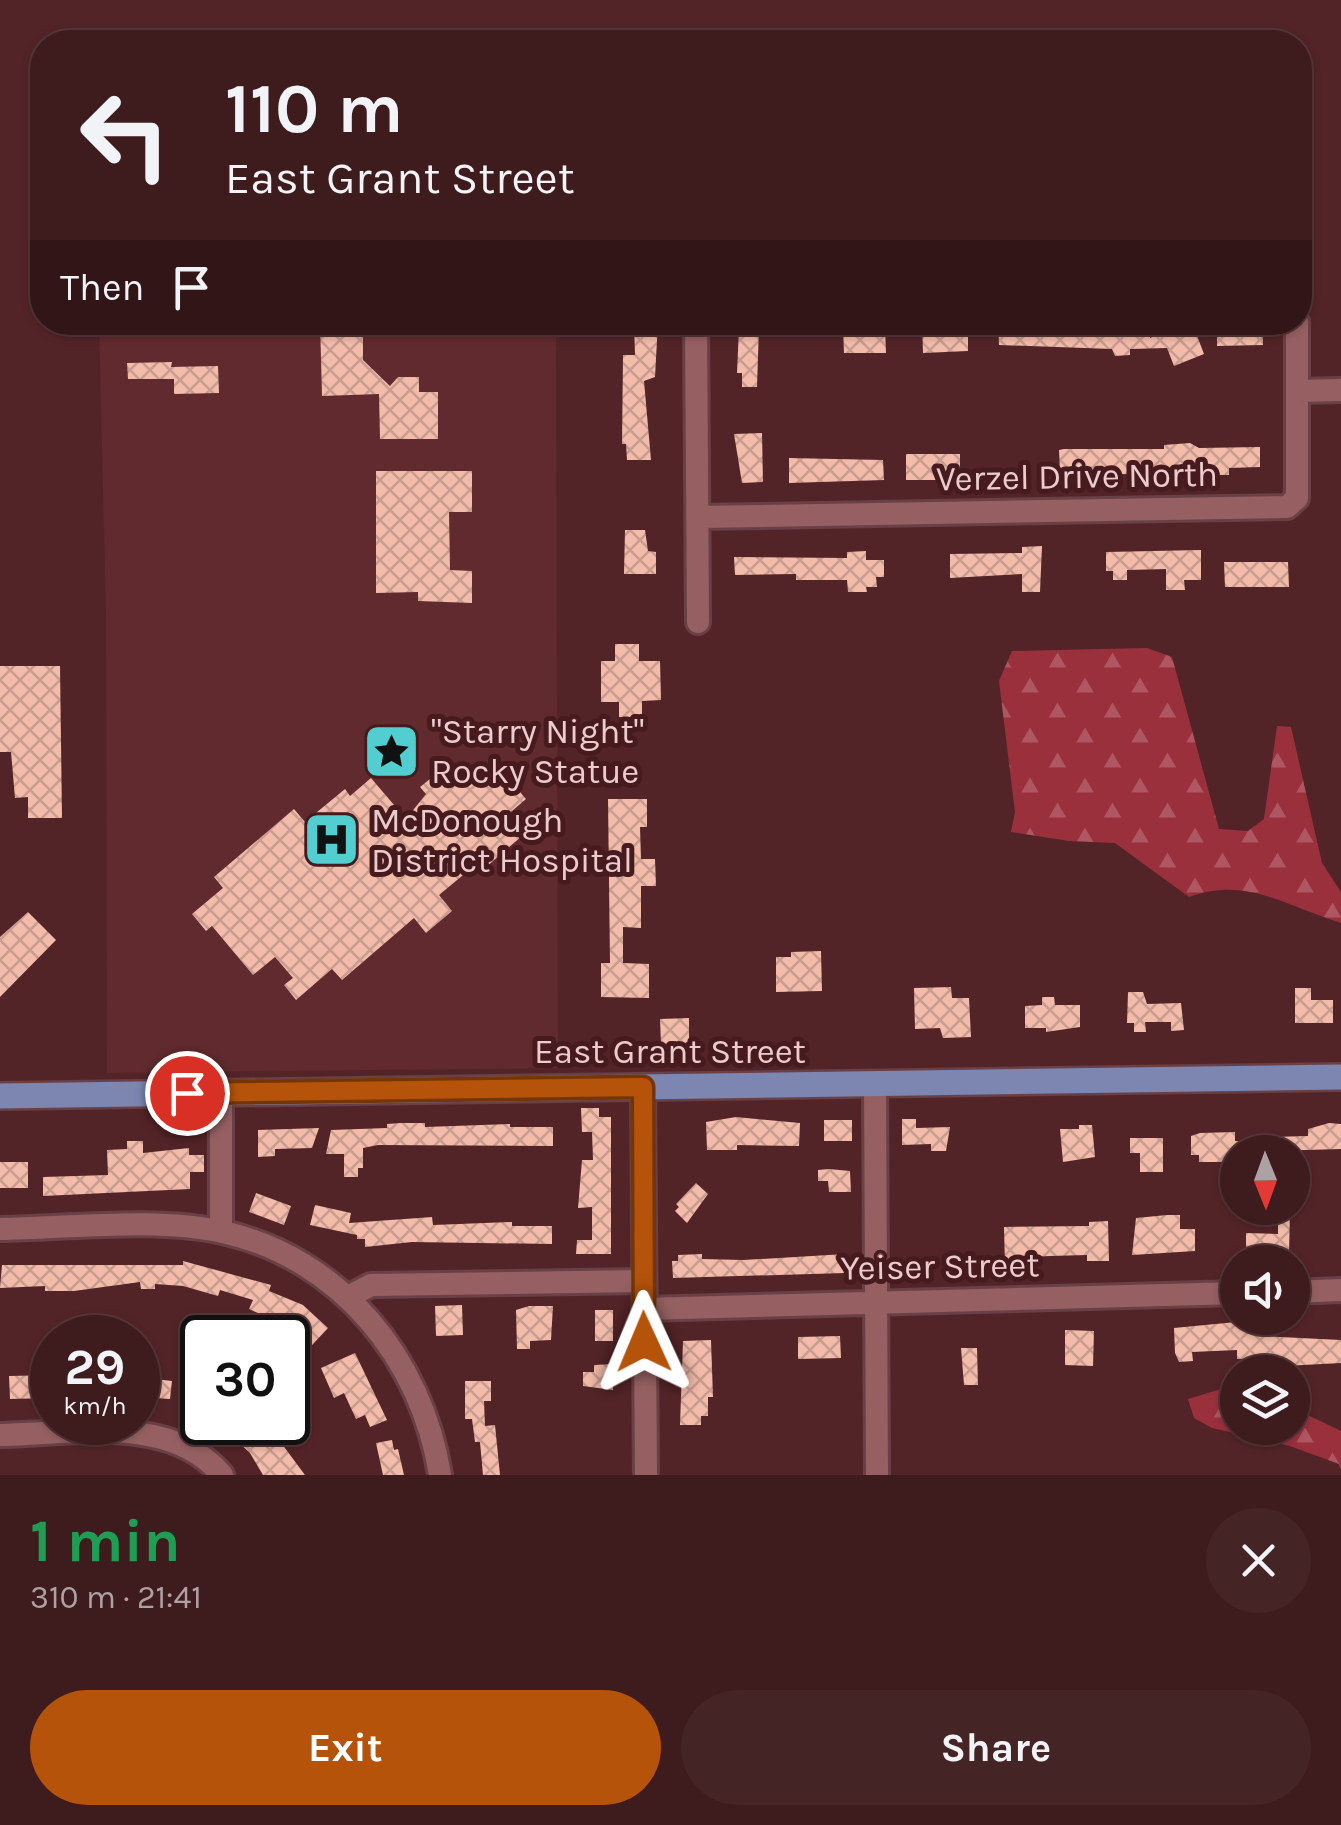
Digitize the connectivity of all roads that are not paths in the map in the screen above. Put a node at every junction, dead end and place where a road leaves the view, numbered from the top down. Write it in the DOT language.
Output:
graph roads {
  1 [pos="696,335"];
  2 [pos="1296,335"];
  3 [pos="1341,390"];
  4 [pos="1298,391"];
  5 [pos="698,517"];
  6 [pos="698,622"];
  7 [pos="1341,1078"];
  8 [pos="875,1084"];
  9 [pos="643,1087"];
  10 [pos="221,1092"];
  11 [pos="0,1096"];
  12 [pos="0,1228"];
  13 [pos="221,1231"];
  14 [pos="643,1280"];
  15 [pos="1341,1290"];
  16 [pos="1310,1291"];
  17 [pos="1220,1294"];
  18 [pos="350,1296"];
  19 [pos="876,1304"];
  20 [pos="644,1309"];
  21 [pos="0,1435"];
  22 [pos="222,1475"];
  23 [pos="440,1475"];
  24 [pos="646,1475"];
  25 [pos="877,1475"];
  1 -- 5 [label="street"];
  2 -- 4 [label="street, Verzel Drive North"];
  3 -- 4 [label="street"];
  4 -- 5 [label="street, Verzel Drive North"];
  5 -- 6 [label="street"];
  7 -- 8 [label="main road, East Grant Street"];
  8 -- 9 [label="main road, East Grant Street"];
  8 -- 19 [label="street"];
  9 -- 10 [label="main road, East Grant Street"];
  9 -- 14 [label="street"];
  10 -- 11 [label="main road, East Grant Street"];
  10 -- 13 [label="street"];
  12 -- 13 [label="street"];
  13 -- 18 [label="street"];
  14 -- 18 [label="street"];
  14 -- 20 [label="street"];
  15 -- 16 [label="street"];
  17 -- 19 [label="street, Yeiser Street"];
  18 -- 23 [label="street"];
  19 -- 20 [label="street, Yeiser Street"];
  19 -- 25 [label="street"];
  20 -- 24 [label="street"];
  21 -- 22 [label="street"];
}
